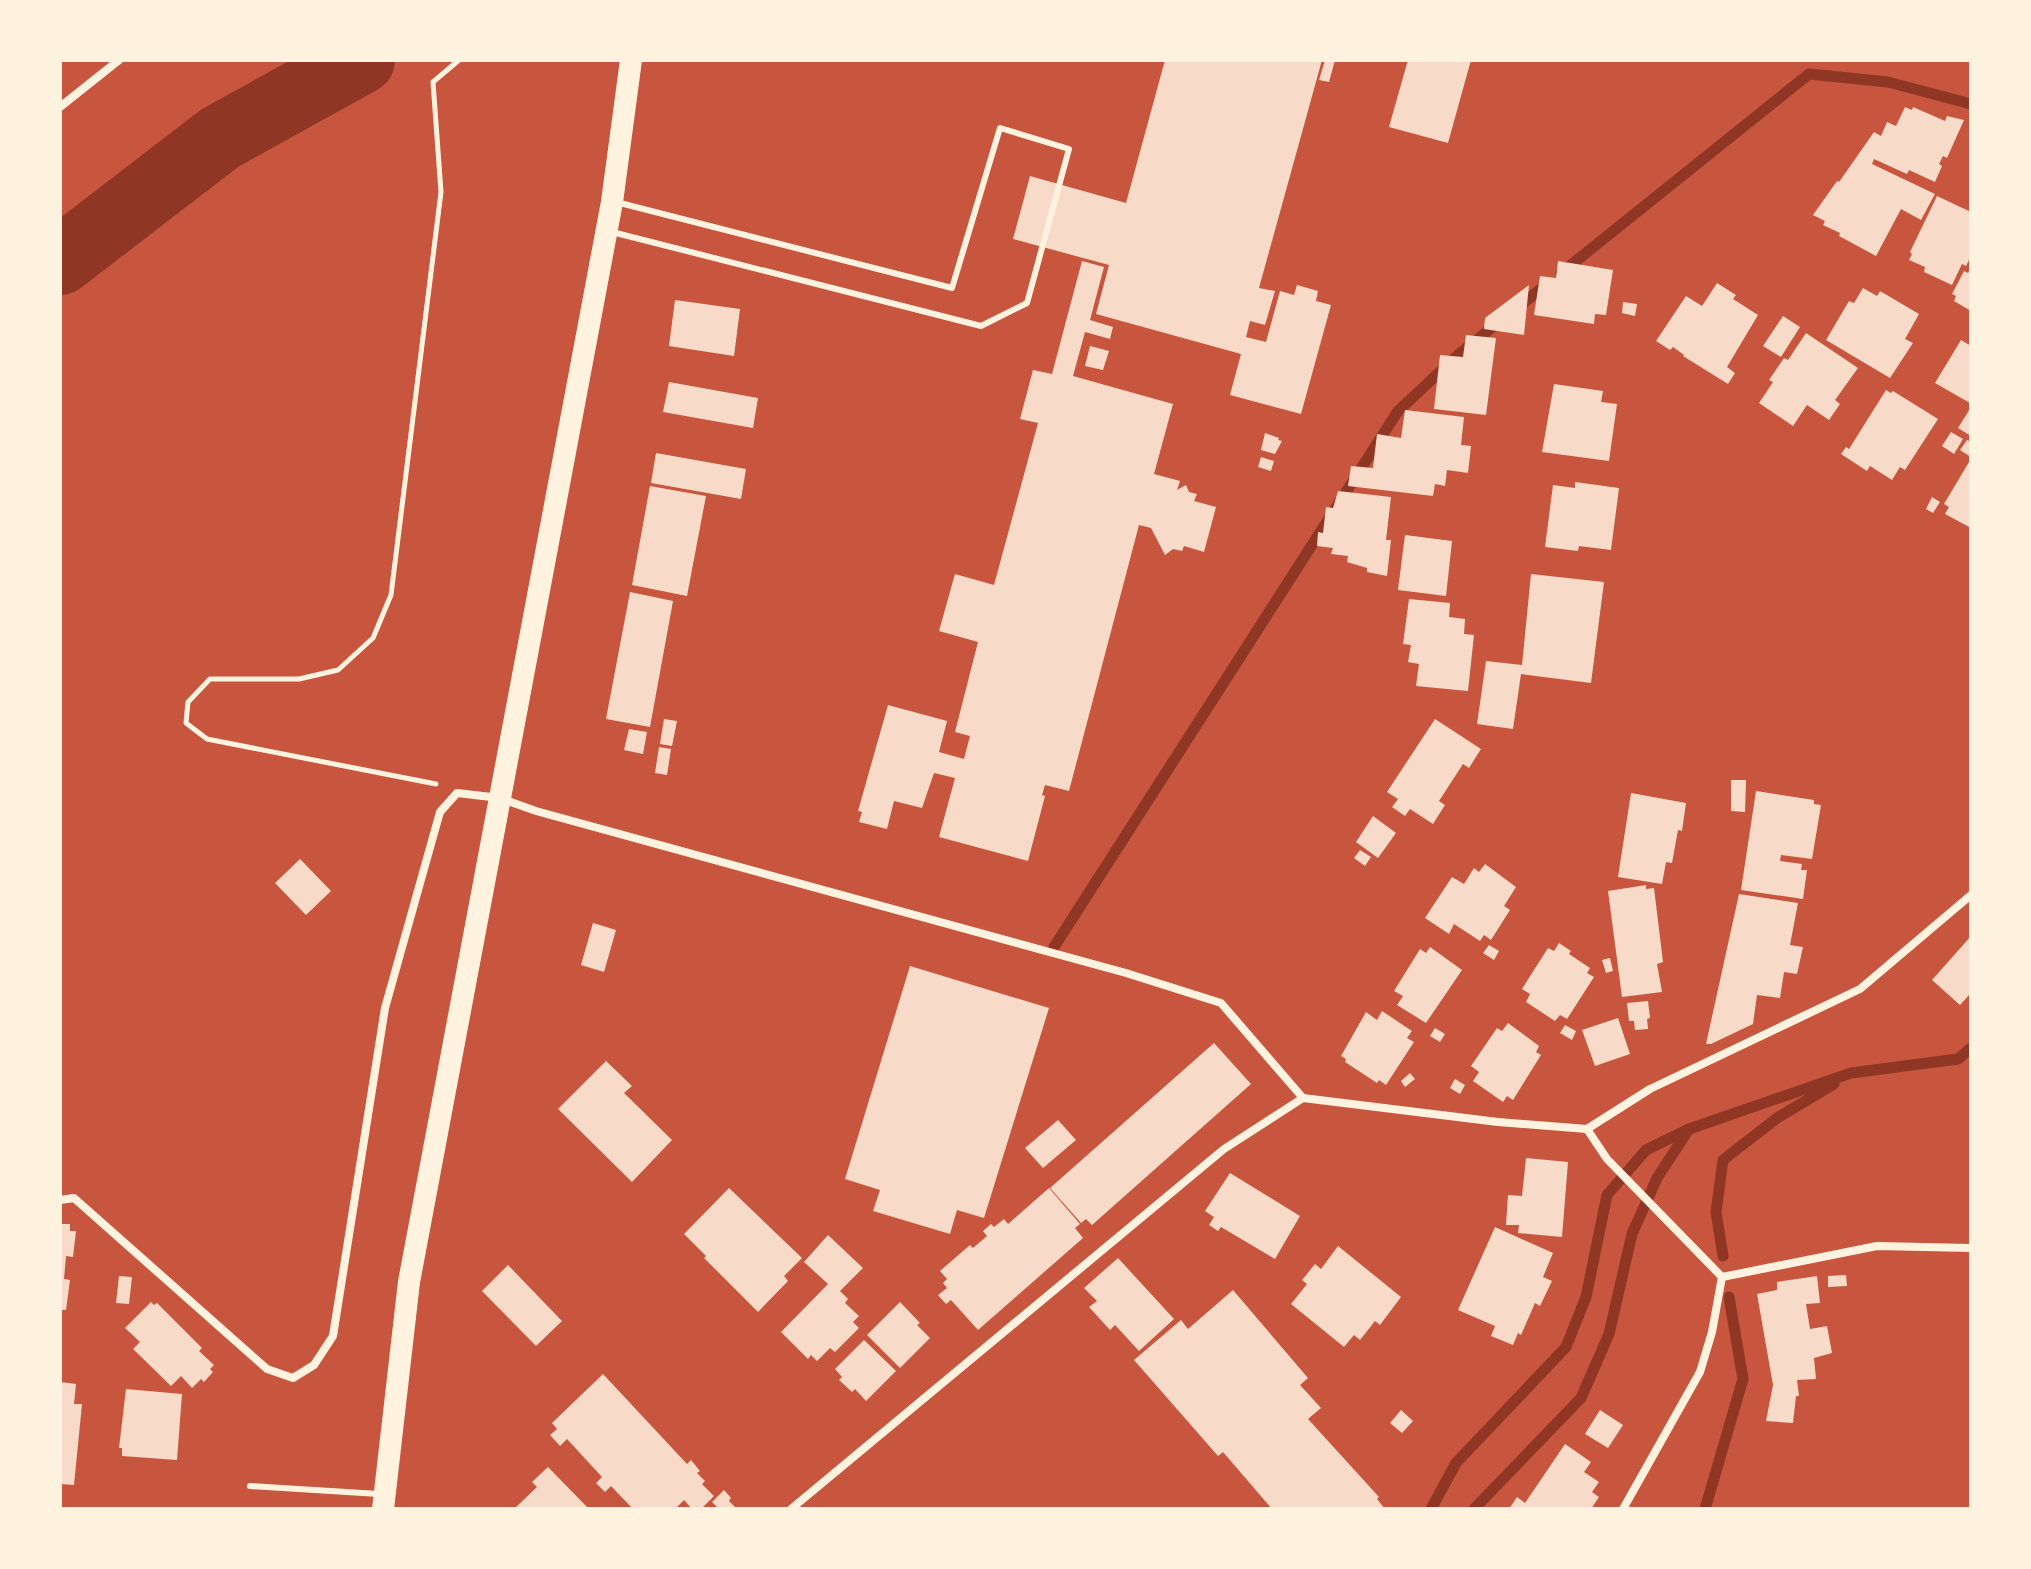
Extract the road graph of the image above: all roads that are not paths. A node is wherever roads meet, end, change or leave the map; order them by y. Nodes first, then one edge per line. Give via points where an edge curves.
1 (119, 60) edge
2 (631, 60) edge
3 (60, 107) edge
4 (612, 202) junction
5 (607, 230) junction
6 (500, 798) junction
7 (1971, 895) edge
8 (1303, 1098) junction
9 (1587, 1129) junction
10 (60, 1200) edge
11 (1971, 1248) edge
12 (1722, 1277) junction
13 (250, 1486) dead end
14 (383, 1502) edge
15 (1626, 1507) edge
16 (791, 1509) edge

1 - 3 street
2 - 4 highway
4 - 5 highway
4 - 5 lane via 952,288 1000,128 1069,149 1027,303 981,326
5 - 6 highway
6 - 8 street via 1221,1003
6 - 10 street via 457,793 440,812 385,1008 333,1336 314,1365 293,1378 267,1369 74,1198
6 - 14 highway via 409,1282
7 - 9 street via 1860,989 1650,1089
8 - 9 street
8 - 16 street via 1224,1149
9 - 12 street via 1607,1159
11 - 12 street via 1877,1246
12 - 15 street via 1700,1372
13 - 14 lane

